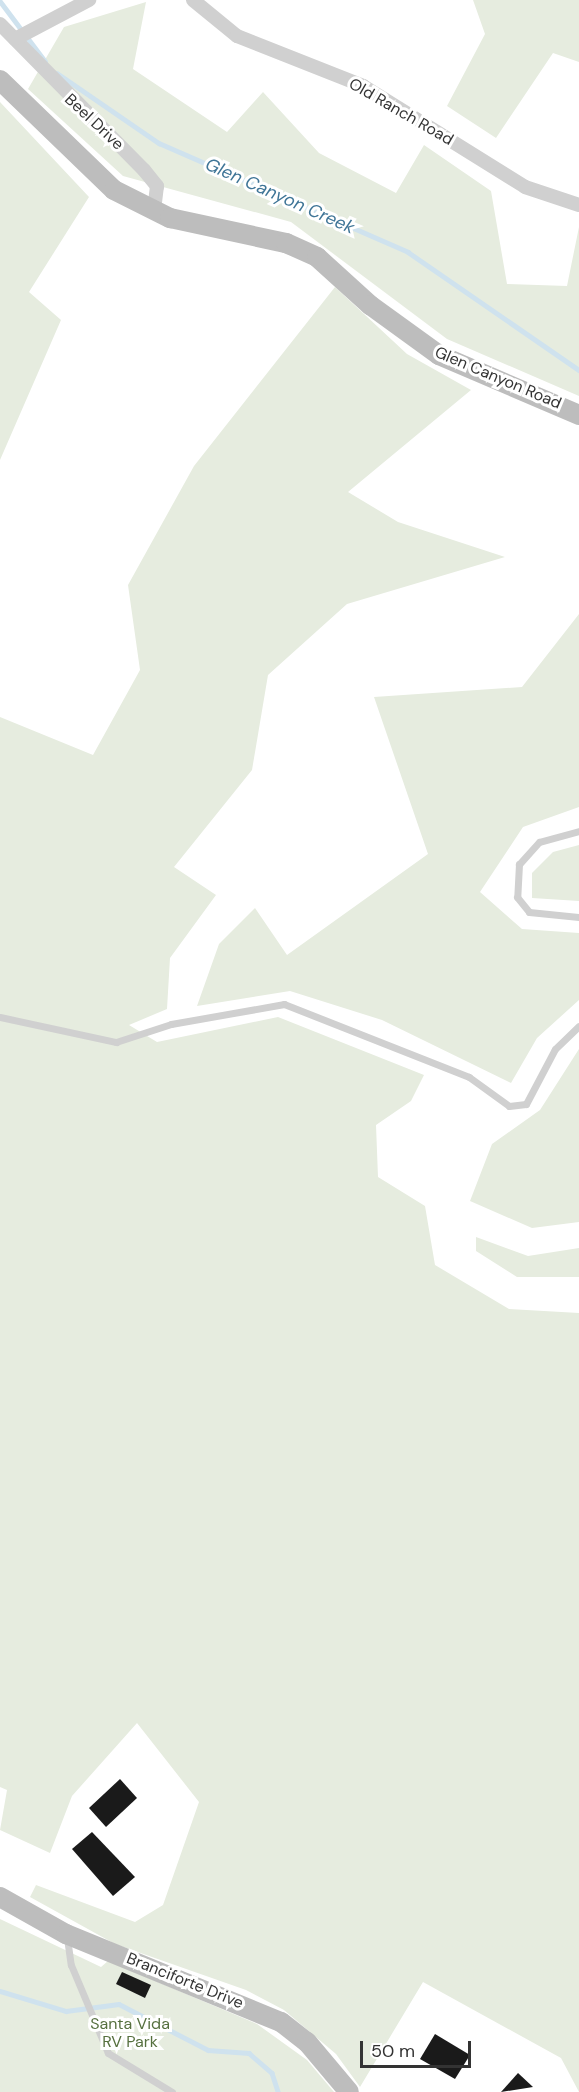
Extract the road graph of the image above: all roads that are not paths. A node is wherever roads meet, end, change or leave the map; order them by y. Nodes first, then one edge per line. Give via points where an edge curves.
1 (90, 0) edge
2 (193, 0) edge
3 (0, 24) edge
4 (15, 39) junction
5 (0, 80) edge
6 (579, 205) edge
7 (154, 211) junction
8 (579, 415) edge
9 (579, 831) edge
10 (579, 916) edge
11 (0, 1017) edge
12 (579, 1026) edge
13 (0, 1897) edge
14 (66, 1934) junction
15 (172, 2092) edge
16 (349, 2092) edge

1 - 4 street
2 - 6 street, Old Ranch Road via 237,36 363,86 525,187
3 - 4 street, Beel Drive
4 - 7 street, Beel Drive via 157,186
5 - 7 street, Glen Canyon Road via 114,190
7 - 8 street, Glen Canyon Road via 286,243 317,257 370,305 439,355
9 - 10 lane via 540,842 519,864 517,897 529,912
11 - 12 lane via 116,1042 171,1024 284,1004 469,1077 509,1106 526,1104 555,1049
13 - 14 street, Branciforte Drive
14 - 15 lane via 81,1987 108,2053
14 - 16 street, Branciforte Drive via 281,2022 307,2042

